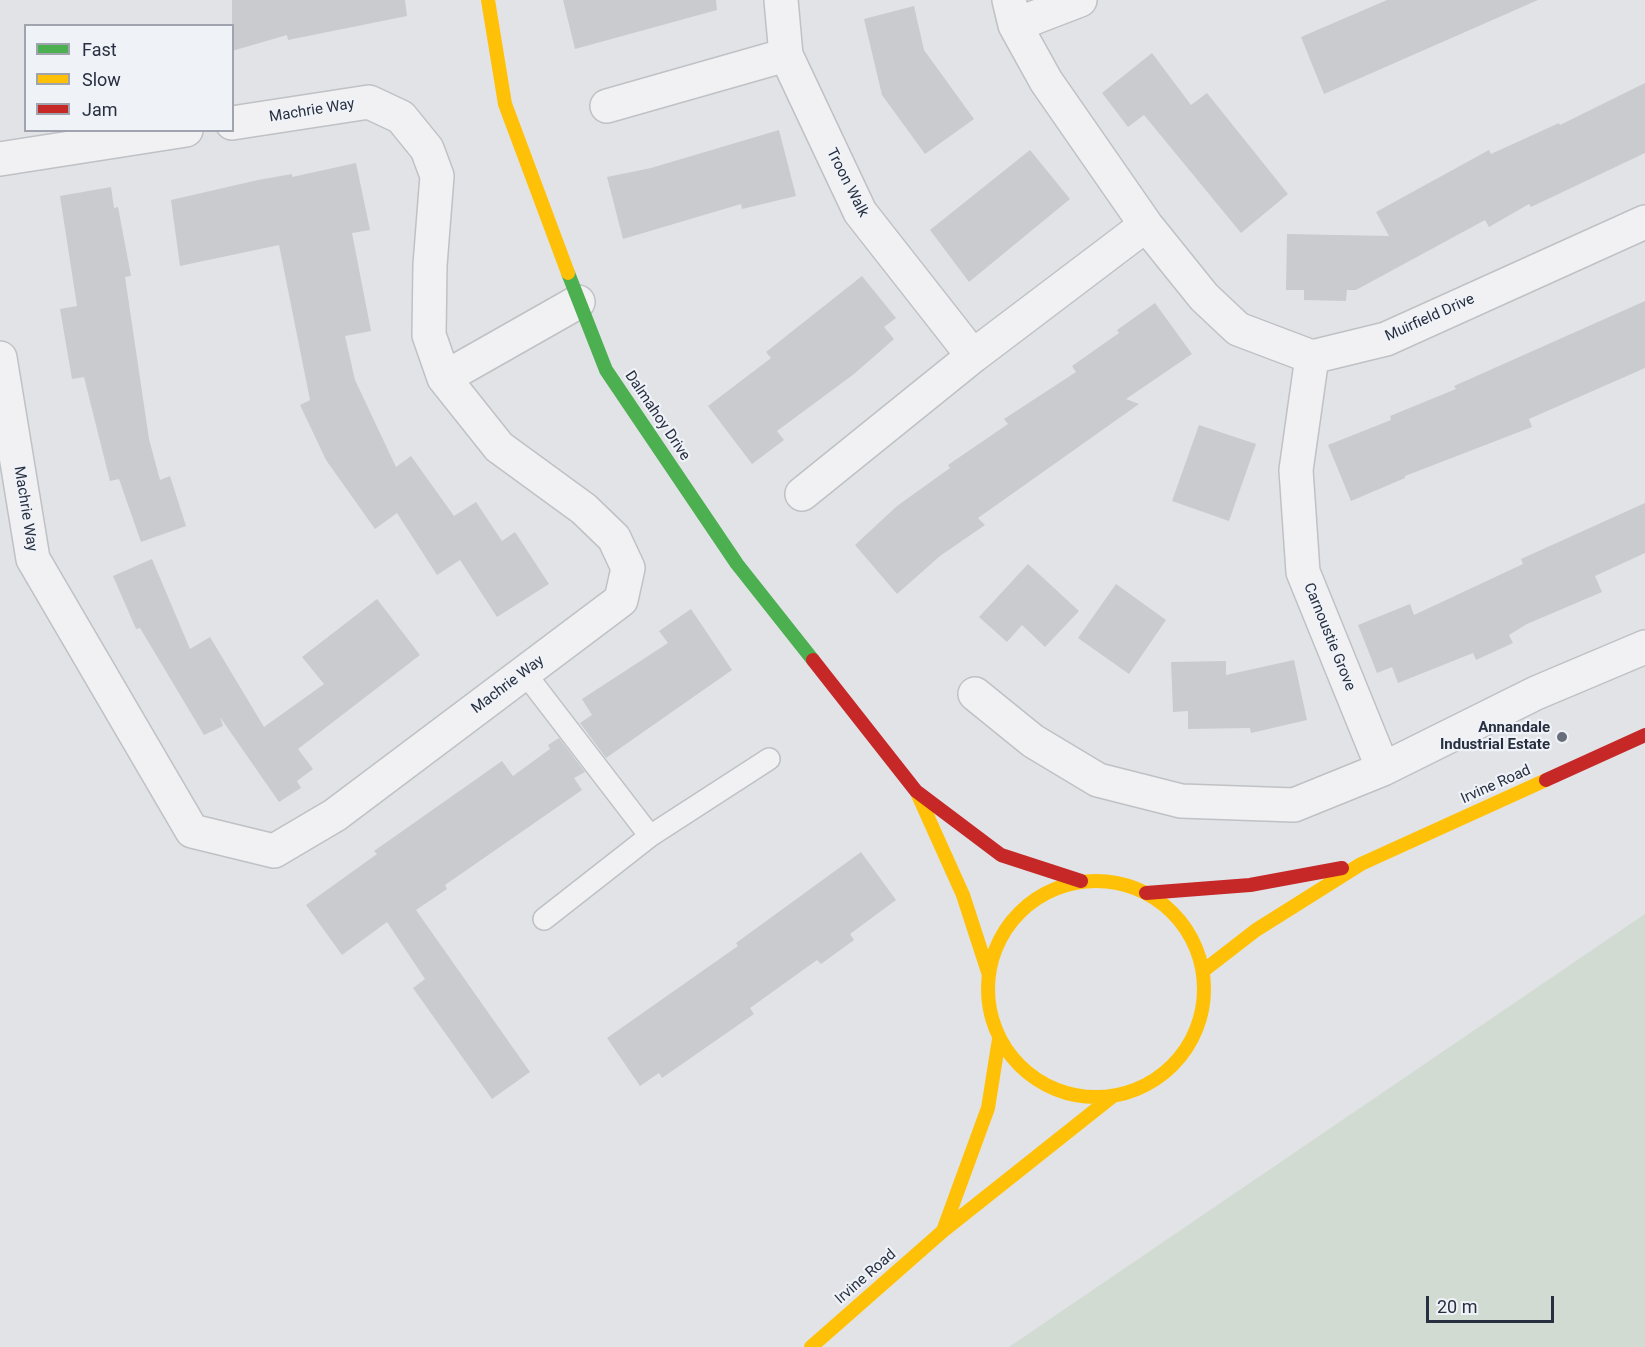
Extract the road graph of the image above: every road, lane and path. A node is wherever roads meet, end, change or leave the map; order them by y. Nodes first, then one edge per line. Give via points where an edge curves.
1 (488, 0) edge
2 (781, 0) edge
3 (1080, 0) edge
4 (1012, 12) edge
5 (786, 55) junction
6 (607, 106) dead end
7 (234, 123) edge
8 (173, 132) edge
9 (0, 159) edge
10 (1645, 222) edge
11 (1146, 225) junction
12 (578, 302) junction
13 (973, 356) junction
14 (1312, 357) junction
15 (0, 358) edge
16 (444, 378) junction
17 (802, 494) dead end
18 (1645, 647) edge
19 (524, 672) junction
20 (975, 694) dead end
21 (1645, 735) edge
22 (769, 759) dead end
23 (1383, 769) junction
24 (916, 791) junction
25 (650, 836) junction
26 (1361, 864) junction
27 (1081, 882) junction
28 (1146, 893) junction
29 (544, 919) dead end
30 (1203, 971) junction
31 (988, 972) junction
32 (999, 1039) junction
33 (1113, 1096) junction
34 (943, 1231) junction
35 (811, 1347) edge

1 - 12 main road, Dalmahoy Drive via 505,104
2 - 5 street, Troon Walk
3 - 4 street
4 - 11 street via 1046,81
5 - 6 street
5 - 13 street, Troon Walk via 860,213
7 - 16 street, Machrie Way via 369,102 401,117 427,149 437,176 429,335
8 - 9 street
10 - 14 street, Muirfield Drive via 1386,339
11 - 13 street
11 - 14 street via 1204,297 1238,329
12 - 16 street
12 - 24 main road, Dalmahoy Drive via 606,370 737,564
13 - 17 street
14 - 23 street, Carnoustie Grove via 1296,470 1303,572
15 - 19 street, Machrie Way via 33,559 192,831 274,851 335,815
16 - 19 street, Machrie Way via 499,447 584,509 614,538 628,568 621,600
18 - 23 street via 1536,693
19 - 25 lane
20 - 23 street via 1033,741 1098,780 1181,801 1294,806
21 - 26 main road, Irvine Road
22 - 25 lane
24 - 27 main road via 1001,855
24 - 31 main road via 963,895
25 - 29 lane
26 - 28 main road via 1250,885
26 - 30 main road via 1256,930
27 - 28 main road via 1125,884
27 - 31 main road via 1048,892 1020,911 999,939
28 - 30 main road via 1173,912 1193,939
30 - 33 main road via 1204,1006 1193,1038 1173,1066 1146,1086
31 - 32 main road via 988,1006
32 - 33 main road via 1019,1066 1047,1086 1079,1097
32 - 34 main road via 988,1108
33 - 34 main road, Irvine Road
34 - 35 main road, Irvine Road

